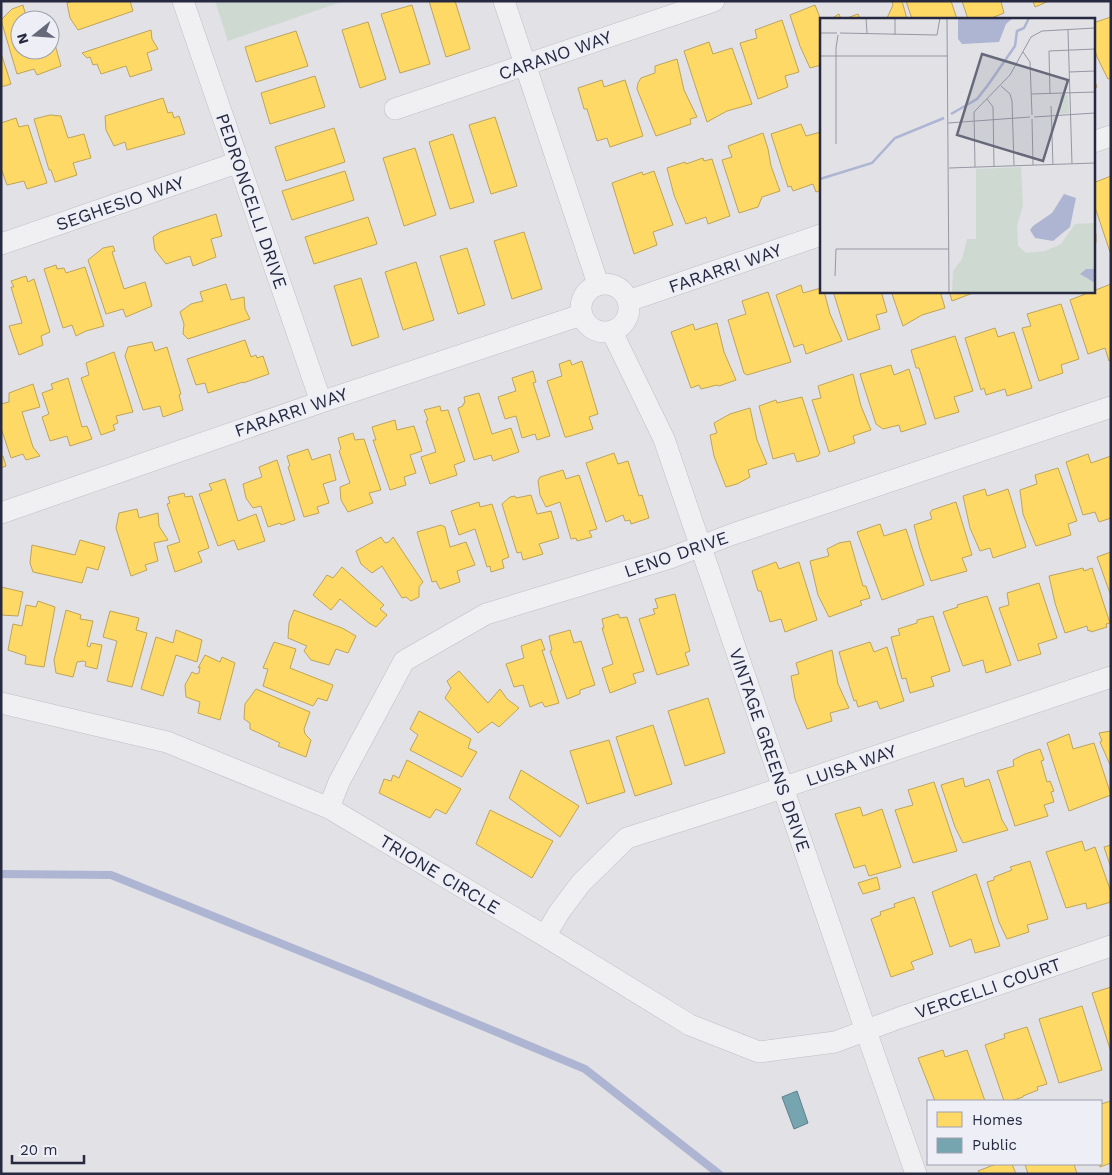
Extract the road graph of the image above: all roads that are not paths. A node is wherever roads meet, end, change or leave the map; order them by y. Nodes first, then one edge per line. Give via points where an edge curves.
1 (183, 1) edge
2 (504, 1) edge
3 (714, 1) edge
4 (525, 65) junction
5 (395, 109) dead end
6 (1111, 136) edge
7 (1094, 142) edge
8 (238, 162) junction
9 (820, 235) edge
10 (1, 244) edge
11 (598, 284) junction
12 (628, 301) junction
13 (581, 315) junction
14 (612, 332) junction
15 (320, 402) junction
16 (1111, 407) edge
17 (1, 513) edge
18 (702, 546) junction
19 (1111, 677) edge
20 (1, 704) edge
21 (783, 788) junction
22 (329, 808) junction
23 (545, 936) junction
24 (1111, 946) edge
25 (866, 1031) junction
26 (916, 1174) edge

1 - 8 street, PEDRONCELLI DRIVE
2 - 4 street
3 - 4 street, CARANO WAY
4 - 5 street, CARANO WAY
4 - 11 street
6 - 7 street
8 - 10 street, SEGHESIO WAY
8 - 15 street, PEDRONCELLI DRIVE
9 - 12 street, FARARRI WAY
11 - 12 street via 620,288
11 - 13 street via 585,293
12 - 14 street via 628,316
13 - 14 street via 590,328
13 - 15 street, FARARRI WAY
14 - 18 street, VINTAGE GREENS DRIVE via 664,438
15 - 17 street, FARARRI WAY
16 - 18 street, LENO DRIVE
18 - 21 street, VINTAGE GREENS DRIVE
18 - 22 street, LENO DRIVE via 486,614 404,661 339,782
19 - 21 street, LUISA WAY
20 - 22 street, TRIONE CIRCLE via 167,742
21 - 23 street, LUISA WAY via 627,838 581,883
21 - 25 street, VINTAGE GREENS DRIVE
22 - 23 street, TRIONE CIRCLE
23 - 25 street, TRIONE CIRCLE via 690,1025 759,1052 835,1042
24 - 25 street, VERCELLI COURT
25 - 26 street, VINTAGE GREENS DRIVE

